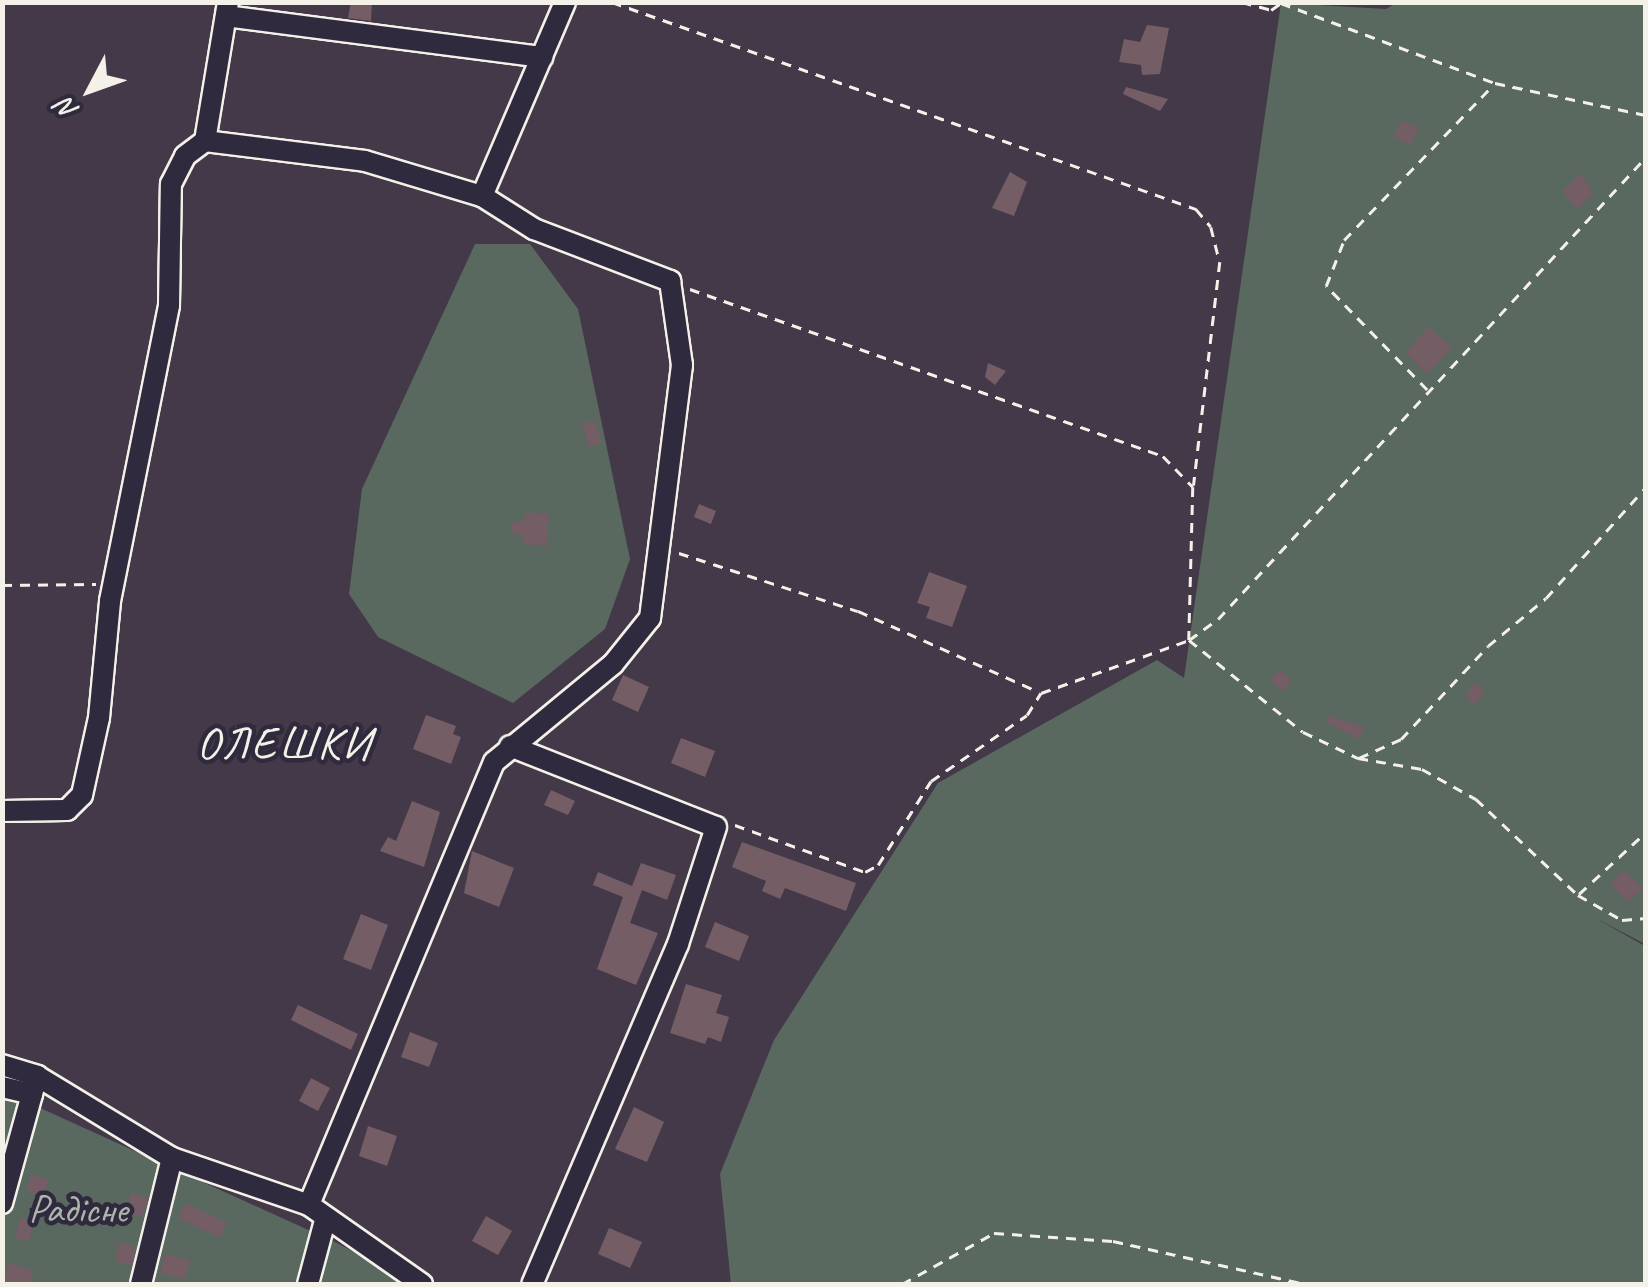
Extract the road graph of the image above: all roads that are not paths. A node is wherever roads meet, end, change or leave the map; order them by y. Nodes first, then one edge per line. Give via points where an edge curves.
1 (566, 2) edge
2 (227, 10) edge
3 (542, 58) junction
4 (204, 141) junction
5 (482, 196) junction
6 (510, 746) junction
7 (2, 811) edge
8 (2, 1065) edge
9 (34, 1085) junction
10 (2, 1087) edge
11 (172, 1158) junction
12 (2, 1203) edge
13 (317, 1211) junction
14 (141, 1284) edge
15 (308, 1284) edge
16 (422, 1284) edge
17 (532, 1284) edge

1 - 3 street
2 - 3 street
2 - 4 street
3 - 5 street
4 - 5 street via 365,161
4 - 7 street via 185,156 170,184 169,305 114,584 99,718 82,795 67,810
5 - 6 street via 534,229 670,281 682,365 650,618 614,664
6 - 13 street via 494,762
6 - 17 street via 716,827 678,944
8 - 9 street
9 - 10 street
9 - 11 street
9 - 12 street
11 - 13 street
11 - 14 street
13 - 15 street
13 - 16 street

